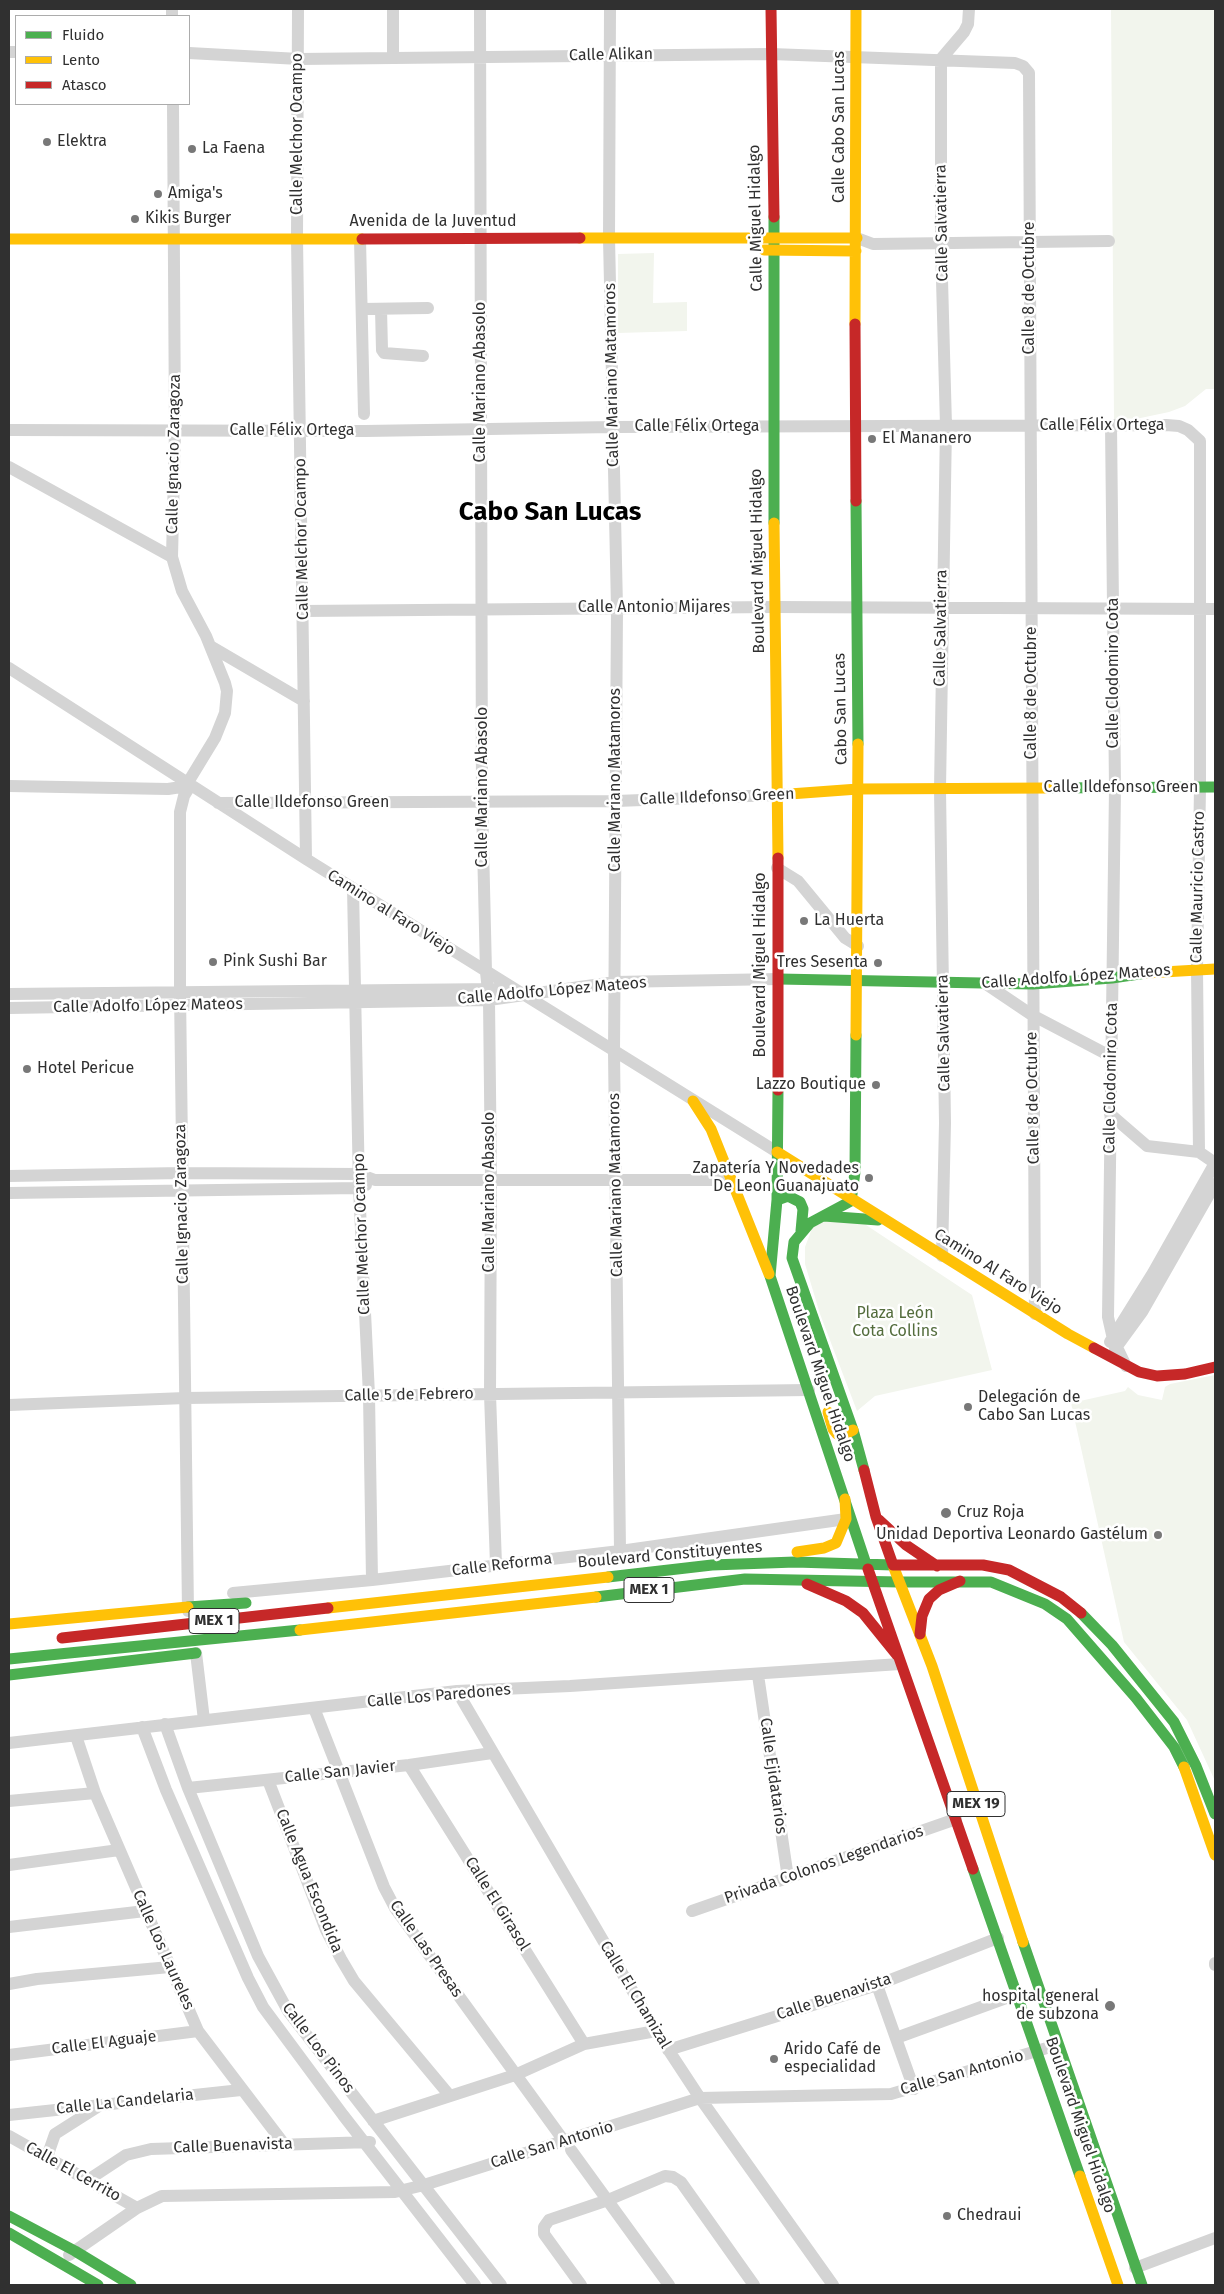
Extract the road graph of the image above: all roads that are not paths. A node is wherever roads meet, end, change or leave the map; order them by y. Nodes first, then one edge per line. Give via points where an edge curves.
1 (298, 9) edge
2 (393, 9) edge
3 (480, 9) edge
4 (610, 9) edge
5 (771, 9) edge
6 (856, 9) edge
7 (969, 9) edge
8 (190, 53) edge
9 (610, 54) junction
10 (771, 54) junction
11 (480, 57) junction
12 (394, 58) junction
13 (856, 58) junction
14 (299, 59) junction
15 (941, 59) junction
16 (1029, 73) joint
17 (173, 105) edge
18 (774, 238) junction
19 (9, 239) edge
20 (1109, 241) dead end
21 (609, 242) junction
22 (1030, 242) junction
23 (297, 243) junction
24 (361, 243) junction
25 (480, 243) junction
26 (941, 243) junction
27 (174, 244) junction
28 (856, 245) junction
29 (9, 250) edge
30 (774, 251) junction
31 (428, 308) dead end
32 (362, 309) junction
33 (381, 309) junction
34 (424, 356) dead end
35 (364, 414) dead end
36 (1111, 425) junction
37 (855, 426) junction
38 (946, 426) junction
39 (1031, 426) junction
40 (613, 427) junction
41 (772, 427) junction
42 (481, 428) junction
43 (9, 430) edge
44 (175, 431) junction
45 (300, 431) junction
46 (1200, 442) joint
47 (9, 467) edge
48 (172, 557) junction
49 (774, 607) junction
50 (856, 607) junction
51 (617, 608) junction
52 (941, 608) junction
53 (1032, 608) junction
54 (483, 609) junction
55 (1114, 609) junction
56 (1200, 609) junction
57 (1215, 609) edge
58 (302, 611) junction
59 (210, 646) junction
60 (9, 668) edge
61 (304, 701) junction
62 (189, 785) junction
63 (9, 786) edge
64 (1215, 787) edge
65 (1032, 788) junction
66 (1115, 788) junction
67 (1200, 788) junction
68 (858, 789) junction
69 (940, 789) junction
70 (776, 795) junction
71 (616, 801) junction
72 (482, 802) junction
73 (218, 803) junction
74 (303, 803) junction
75 (306, 859) junction
76 (777, 868) junction
77 (353, 888) junction
78 (858, 946) junction
79 (1215, 969) edge
80 (1197, 970) junction
81 (486, 972) junction
82 (1112, 978) junction
83 (779, 979) junction
84 (858, 981) junction
85 (615, 982) junction
86 (944, 983) junction
87 (986, 984) junction
88 (1033, 984) junction
89 (516, 991) junction
90 (9, 994) edge
91 (488, 994) junction
92 (355, 996) junction
93 (180, 999) junction
94 (9, 1008) edge
95 (1032, 1015) junction
96 (614, 1052) junction
97 (1112, 1057) junction
98 (693, 1101) junction
99 (1110, 1114) junction
100 (777, 1152) junction
101 (1199, 1152) junction
102 (1215, 1163) edge
103 (182, 1173) junction
104 (359, 1174) junction
105 (9, 1176) edge
106 (375, 1180) junction
107 (491, 1180) junction
108 (616, 1180) junction
109 (730, 1180) junction
110 (1215, 1184) edge
111 (359, 1188) junction
112 (182, 1191) junction
113 (9, 1193) edge
114 (777, 1200) junction
115 (851, 1200) junction
116 (821, 1216) junction
117 (885, 1221) junction
118 (801, 1231) junction
119 (942, 1256) junction
120 (770, 1276) junction
121 (1035, 1314) junction
122 (1115, 1343) junction
123 (1103, 1354) junction
124 (1126, 1366) junction
125 (1215, 1367) edge
126 (809, 1390) junction
127 (620, 1392) junction
128 (490, 1394) junction
129 (369, 1396) junction
130 (185, 1398) junction
131 (9, 1405) edge
132 (853, 1430) junction
133 (845, 1499) junction
134 (876, 1517) junction
135 (846, 1519) junction
136 (620, 1551) junction
137 (866, 1564) junction
138 (496, 1565) junction
139 (712, 1565) junction
140 (893, 1565) junction
141 (937, 1566) junction
142 (782, 1578) junction
143 (372, 1580) junction
144 (871, 1580) junction
145 (960, 1581) junction
146 (899, 1582) junction
147 (283, 1601) dead end
148 (397, 1601) junction
149 (188, 1602) junction
150 (264, 1602) dead end
151 (399, 1620) junction
152 (9, 1624) edge
153 (189, 1624) junction
154 (50, 1639) dead end
155 (921, 1640) junction
156 (196, 1653) junction
157 (9, 1659) edge
158 (899, 1660) junction
159 (9, 1675) edge
160 (758, 1675) junction
161 (457, 1691) junction
162 (314, 1708) junction
163 (204, 1720) junction
164 (165, 1724) junction
165 (142, 1727) junction
166 (76, 1736) junction
167 (9, 1743) edge
168 (492, 1753) junction
169 (409, 1764) junction
170 (340, 1772) junction
171 (268, 1780) junction
172 (188, 1788) junction
173 (95, 1793) junction
174 (9, 1801) edge
175 (1215, 1814) edge
176 (956, 1819) junction
177 (119, 1850) junction
178 (1215, 1855) edge
179 (9, 1865) edge
180 (788, 1878) junction
181 (145, 1911) junction
182 (692, 1911) dead end
183 (9, 1927) edge
184 (998, 1938) junction
185 (170, 1967) junction
186 (9, 1984) edge
187 (877, 1985) junction
188 (1017, 1994) junction
189 (656, 2030) junction
190 (198, 2031) junction
191 (896, 2038) junction
192 (584, 2044) junction
193 (1057, 2045) junction
194 (668, 2050) junction
195 (1038, 2051) junction
196 (9, 2054) edge
197 (515, 2075) junction
198 (914, 2088) junction
199 (242, 2090) junction
200 (450, 2096) junction
201 (700, 2098) junction
202 (104, 2103) junction
203 (9, 2115) edge
204 (373, 2121) junction
205 (9, 2136) edge
206 (388, 2140) junction
207 (365, 2142) junction
208 (284, 2144) junction
209 (568, 2146) junction
210 (47, 2158) junction
211 (1100, 2169) junction
212 (1080, 2176) junction
213 (88, 2180) junction
214 (424, 2185) junction
215 (402, 2191) junction
216 (608, 2200) junction
217 (137, 2208) junction
218 (9, 2216) edge
219 (9, 2233) edge
220 (1215, 2238) edge
221 (75, 2251) junction
222 (60, 2262) junction
223 (1135, 2268) junction
224 (98, 2285) edge
225 (131, 2285) edge
226 (475, 2285) edge
227 (501, 2285) edge
228 (581, 2285) edge
229 (669, 2285) edge
230 (754, 2285) edge
231 (834, 2285) edge
232 (1118, 2285) edge
233 (1142, 2285) edge

1 - 14 street, Calle Melchor Ocampo
2 - 12 street
3 - 11 street, Calle Mariano Abasolo
4 - 9 street, Calle Mariano Matamoros
5 - 10 main road, Calle Miguel Hidalgo
6 - 13 main road, Calle Cabo San Lucas
7 - 15 street via 964,32
8 - 14 street, Calle Alikan
9 - 10 street, Calle Alikan
9 - 11 street, Calle Alikan
9 - 21 street, Calle Mariano Matamoros
10 - 13 street, Calle Alikan
10 - 18 main road, Calle Miguel Hidalgo
11 - 12 street, Calle Alikan
11 - 25 street, Calle Mariano Abasolo
12 - 14 street, Calle Alikan
13 - 15 street, Calle Alikan
13 - 28 main road, Calle Cabo San Lucas
14 - 23 street, Calle Melchor Ocampo
15 - 16 street, Calle Alikan via 1015,63
15 - 26 street, Calle Salvatierra
16 - 22 street, Calle 8 de Octubre
17 - 27 street, Calle Ignacio Zaragoza
18 - 21 main road, Avenida de la Juventud
18 - 28 main road, Avenida de la Juventud
18 - 30 main road, Calle Miguel Hidalgo
19 - 27 main road, Avenida de la Juventud
20 - 22 street
21 - 25 main road, Avenida de la Juventud
21 - 30 main road, Avenida de la Juventud
21 - 40 street, Calle Mariano Matamoros
22 - 26 street
22 - 39 street, Calle 8 de Octubre
23 - 24 main road, Avenida de la Juventud
23 - 27 main road, Avenida de la Juventud
23 - 45 street, Calle Melchor Ocampo
24 - 25 main road, Avenida de la Juventud
24 - 32 street
25 - 42 street, Calle Mariano Abasolo
26 - 28 street
26 - 38 street, Calle Salvatierra
27 - 29 main road, Avenida de la Juventud
27 - 44 street, Calle Ignacio Zaragoza
28 - 30 main road, Avenida de la Juventud
28 - 37 main road, Cabo San Lucas
30 - 41 main road, Calle Miguel Hidalgo
31 - 33 street
32 - 33 street
32 - 35 street
33 - 34 street via 384,353
36 - 39 street, Calle Félix Ortega
36 - 46 street, Calle Félix Ortega via 1179,426
36 - 55 street, Calle Clodomiro Cota
37 - 38 street, Calle Félix Ortega
37 - 41 street, Calle Félix Ortega
37 - 50 main road, Cabo San Lucas
38 - 39 street, Calle Félix Ortega
38 - 52 street, Calle Salvatierra
39 - 53 street, Calle 8 de Octubre
40 - 41 street, Calle Félix Ortega
40 - 42 street, Calle Félix Ortega
40 - 51 street, Calle Mariano Matamoros
41 - 49 main road, Boulevard Miguel Hidalgo
42 - 45 street, Calle Félix Ortega
42 - 54 street, Calle Mariano Abasolo
43 - 44 street, Calle Félix Ortega
44 - 45 street, Calle Félix Ortega
44 - 48 street, Calle Ignacio Zaragoza
45 - 58 street, Calle Melchor Ocampo
46 - 56 street, Calle Mauricio Castro
47 - 48 street
48 - 59 street, Calle Ignacio Zaragoza via 182,591
49 - 50 street, Calle Antonio Mijares
49 - 51 street, Calle Antonio Mijares
49 - 70 main road, Boulevard Miguel Hidalgo
50 - 52 street, Calle Antonio Mijares
50 - 68 main road, Cabo San Lucas
51 - 54 street, Calle Antonio Mijares
51 - 71 street, Calle Mariano Matamoros
52 - 53 street, Calle Antonio Mijares
52 - 69 street, Calle Salvatierra
53 - 55 street, Calle Antonio Mijares
53 - 65 street, Calle 8 de Octubre
54 - 58 street, Calle Antonio Mijares
54 - 72 street, Calle Mariano Abasolo
55 - 56 street, Calle Antonio Mijares
55 - 66 street, Calle Clodomiro Cota
56 - 57 street, Calle Antonio Mijares
56 - 67 street, Calle Mauricio Castro
58 - 61 street, Calle Melchor Ocampo
59 - 61 street
59 - 62 street, Calle Ignacio Zaragoza via 225,683 227,702 214,738
60 - 62 street, Camino al Faro Viejo
61 - 74 street, Calle Melchor Ocampo
62 - 63 street via 168,789
62 - 73 street, Camino al Faro Viejo
62 - 93 street, Calle Ignacio Zaragoza via 180,812
64 - 67 main road, Calle Ildefonso Green
65 - 66 main road, Calle Ildefonso Green
65 - 69 main road, Calle Ildefonso Green
65 - 88 street, Calle 8 de Octubre
66 - 67 main road, Calle Ildefonso Green
66 - 82 street, Calle Clodomiro Cota
67 - 80 street, Calle Mauricio Castro
68 - 69 main road, Calle Ildefonso Green
68 - 70 main road, Calle Ildefonso Green
68 - 78 main road, Cabo San Lucas
69 - 86 street, Calle Salvatierra
70 - 71 street, Calle Ildefonso Green
70 - 76 main road, Boulevard Miguel Hidalgo
71 - 72 street, Calle Ildefonso Green
71 - 85 street, Calle Mariano Matamoros
72 - 74 street, Calle Ildefonso Green
72 - 81 street, Calle Mariano Abasolo
73 - 74 street, Calle Ildefonso Green
73 - 75 street, Camino al Faro Viejo
74 - 75 street, Calle Melchor Ocampo
75 - 77 street, Camino al Faro Viejo
76 - 78 street via 798,881 845,938
76 - 83 main road, Boulevard Miguel Hidalgo
77 - 81 street, Camino al Faro Viejo
77 - 92 street, Calle Melchor Ocampo
78 - 84 main road, Cabo San Lucas
79 - 80 main road, Calle Adolfo López Mateos
80 - 82 main road, Calle Adolfo López Mateos via 1149,972
80 - 101 street, Calle Mauricio Castro
81 - 89 street, Camino al Faro Viejo
81 - 91 street, Calle Mariano Abasolo
82 - 88 main road, Calle Adolfo López Mateos
82 - 97 street, Calle Clodomiro Cota
83 - 84 main road, Calle Adolfo López Mateos
83 - 85 street, Calle Adolfo López Mateos
83 - 100 main road, Boulevard Miguel Hidalgo
84 - 86 main road, Calle Adolfo López Mateos
84 - 115 main road, Cabo San Lucas via 855,1172
85 - 89 street, Calle Adolfo López Mateos
85 - 96 street, Calle Mariano Matamoros
86 - 87 main road, Calle Adolfo López Mateos
86 - 119 street, Calle Salvatierra
87 - 88 main road, Calle Adolfo López Mateos
87 - 95 street
88 - 95 street, Calle 8 de Octubre
89 - 91 street, Calle Adolfo López Mateos
89 - 96 street, Camino al Faro Viejo
90 - 93 street, Calle Adolfo López Mateos
91 - 92 street, Calle Adolfo López Mateos
91 - 107 street, Calle Mariano Abasolo
92 - 93 street, Calle Adolfo López Mateos
92 - 104 street, Calle Melchor Ocampo
93 - 94 street, Calle Adolfo López Mateos
93 - 103 street, Calle Ignacio Zaragoza
95 - 97 street
95 - 121 street, Calle 8 de Octubre
96 - 98 street, Camino al Faro Viejo
96 - 108 street, Calle Mariano Matamoros
97 - 99 street, Calle Clodomiro Cota
98 - 100 street, Camino al Faro Viejo
98 - 109 main road via 711,1129
99 - 101 street via 1147,1146
99 - 122 street, Calle Clodomiro Cota via 1108,1317
100 - 114 main road, Boulevard Miguel Hidalgo
100 - 115 main road, Camino Al Faro Viejo
101 - 102 street
102 - 122 street
103 - 104 street
103 - 105 street
103 - 112 street, Calle Ignacio Zaragoza
104 - 106 street
104 - 111 street, Calle Melchor Ocampo
106 - 107 street
106 - 111 street
107 - 108 street
107 - 128 street, Calle Mariano Abasolo
108 - 109 street
108 - 127 street, Calle Mariano Matamoros
109 - 120 main road
110 - 122 street via 1142,1312
111 - 112 street
111 - 129 street, Calle Melchor Ocampo
112 - 113 street
112 - 130 street, Calle Ignacio Zaragoza
114 - 118 main road via 788,1196 800,1202 803,1209
114 - 120 main road, Boulevard Miguel Hidalgo
115 - 116 main road
115 - 117 main road, Camino Al Faro Viejo
116 - 117 main road
116 - 118 main road
117 - 119 main road, Camino Al Faro Viejo
118 - 132 main road, Boulevard Miguel Hidalgo via 794,1242 792,1258
119 - 121 main road, Camino Al Faro Viejo
120 - 126 main road, Boulevard Miguel Hidalgo
121 - 123 main road, Camino Al Faro Viejo
122 - 123 street
122 - 124 street, Calle Clodomiro Cota
123 - 124 main road, Camino Al Faro Viejo
124 - 125 main road, Camino Al Faro Viejo via 1157,1376
126 - 127 street, Calle 5 de Febrero
126 - 132 main road via 817,1390 824,1397 837,1434
126 - 133 main road, Boulevard Miguel Hidalgo
127 - 128 street, Calle 5 de Febrero
127 - 136 street, Calle Mariano Matamoros
128 - 129 street, Calle 5 de Febrero
128 - 138 street, Calle Mariano Abasolo
129 - 130 street, Calle 5 de Febrero
129 - 143 street, Calle Melchor Ocampo
130 - 131 street, Calle 5 de Febrero
130 - 149 street, Calle Ignacio Zaragoza
132 - 134 main road, Boulevard Miguel Hidalgo
133 - 135 main road
133 - 137 main road, Boulevard Miguel Hidalgo
134 - 140 main road, Boulevard Miguel Hidalgo
134 - 141 main road via 906,1545
135 - 136 street, Calle Reforma
135 - 139 main road via 838,1539 829,1547
136 - 138 street, Calle Reforma
137 - 139 main road, Boulevard Constituyentes / MEX 1
137 - 140 main road, Boulevard Constituyentes / MEX 1
137 - 144 main road, Boulevard Miguel Hidalgo / MEX 19
138 - 143 street, Calle Reforma
139 - 148 main road, Boulevard Constituyentes / MEX 1
140 - 141 main road, Boulevard Constituyentes
140 - 146 main road, Boulevard Miguel Hidalgo / MEX 19
141 - 175 main road, Boulevard Constituyentes via 983,1565 1009,1570 1061,1597 1079,1611 1112,1645 1174,1722
142 - 144 main road, Boulevard Constituyentes / MEX 1
142 - 151 main road, Boulevard Constituyentes / MEX 1 via 745,1579
142 - 158 main road via 812,1585 846,1601 871,1621
143 - 149 street, Calle Reforma
144 - 146 main road, Boulevard Constituyentes / MEX 1
144 - 158 main road, Boulevard Miguel Hidalgo / MEX 19
145 - 146 main road, Boulevard Constituyentes
145 - 155 main road via 939,1590 929,1599 920,1622
145 - 178 main road, Boulevard Constituyentes via 991,1582 1037,1601 1067,1619 1174,1747 1185,1768
146 - 155 main road, Boulevard Miguel Hidalgo / MEX 19
147 - 148 main road
148 - 153 main road, Boulevard Constituyentes / MEX 1
149 - 150 main road
149 - 152 main road
149 - 153 street, Calle Ignacio Zaragoza
151 - 156 main road
151 - 157 main road, MEX 1
153 - 154 main road, Boulevard Constituyentes / MEX 1
155 - 193 main road, Boulevard Miguel Hidalgo / MEX 19
156 - 159 main road
156 - 163 street
158 - 160 street, Calle Los Paredones
158 - 176 main road, Boulevard Miguel Hidalgo / MEX 19
160 - 161 street, Calle Los Paredones
160 - 180 street, Calle Ejidatarios
161 - 162 street, Calle Los Paredones
161 - 168 street, Calle El Chamizal
162 - 163 street, Calle Los Paredones
162 - 170 street, Calle Las Presas
163 - 164 street, Calle Los Paredones
164 - 165 street, Calle Los Paredones
164 - 172 street, Calle Los Pinos
165 - 166 street, Calle Los Paredones
165 - 207 street, Calle Los Pinos via 166,1790 263,2007
166 - 167 street, Calle Los Paredones
166 - 173 street, Calle Los Laureles
168 - 169 street, Calle San Javier
168 - 189 street, Calle El Chamizal
169 - 170 street, Calle San Javier
169 - 192 street, Calle El Girasol
170 - 171 street, Calle San Javier
170 - 197 street, Calle Las Presas via 395,1908
171 - 172 street, Calle San Javier
171 - 200 street, Calle Agua Escondida via 326,1930 341,1959 354,1981
172 - 204 street, Calle Los Pinos via 258,1956 288,2012
173 - 174 street
173 - 177 street, Calle Los Laureles
176 - 180 street, Privada Colonos Legendarios
176 - 184 main road, Boulevard Miguel Hidalgo / MEX 19
177 - 179 street
177 - 181 street, Calle Los Laureles
180 - 182 street, Privada Colonos Legendarios
181 - 183 street
181 - 185 street, Calle Los Laureles
184 - 187 street, Calle Buenavista
184 - 188 main road, Boulevard Miguel Hidalgo / MEX 19
185 - 186 street
185 - 190 street, Calle Los Laureles
187 - 191 street
187 - 194 street, Calle Buenavista
188 - 191 street
188 - 195 main road, Boulevard Miguel Hidalgo / MEX 19
189 - 192 street
189 - 194 street, Calle El Chamizal
190 - 196 street, Calle El Aguaje
190 - 199 street, Calle Los Laureles
191 - 198 street
192 - 197 street
193 - 195 street, Calle San Antonio
193 - 211 main road, Boulevard Miguel Hidalgo / MEX 19
194 - 201 street, Calle El Chamizal
195 - 198 street, Calle San Antonio
195 - 212 main road, Boulevard Miguel Hidalgo / MEX 19
197 - 200 street
197 - 209 street, Calle Las Presas
198 - 201 street, Calle San Antonio via 891,2094
199 - 202 street, Calle La Candelaria
199 - 208 street, Calle Los Laureles
200 - 204 street
201 - 209 street, Calle San Antonio
201 - 231 street, Calle El Chamizal
202 - 203 street, Calle La Candelaria
202 - 210 street via 55,2134
204 - 206 street, Calle Los Pinos
205 - 210 street, Calle El Cerrito
206 - 207 street, Calle Buenavista
206 - 214 street, Calle Los Pinos
207 - 208 street, Calle Buenavista
207 - 215 street, Calle Los Pinos
208 - 213 street, Calle Buenavista via 151,2148 126,2155
209 - 214 street, Calle San Antonio
209 - 216 street, Calle Las Presas
210 - 213 street, Calle El Cerrito
211 - 212 main road
211 - 223 main road, Boulevard Miguel Hidalgo / MEX 19
212 - 232 main road, Boulevard Miguel Hidalgo / MEX 19
213 - 217 street, Calle El Cerrito
214 - 215 street, Calle San Antonio
214 - 227 street, Calle Los Pinos
215 - 217 street, Calle San Antonio via 377,2194 183,2194 162,2196
215 - 226 street, Calle Los Pinos
216 - 228 street via 549,2220 544,2227 544,2234
216 - 229 street, Calle Las Presas
216 - 230 street via 665,2176 673,2177 681,2182
217 - 221 street, Calle San Antonio
218 - 221 main road
219 - 222 main road
220 - 223 street
221 - 222 street, Calle San Antonio
221 - 225 main road
222 - 224 main road
223 - 233 main road, Boulevard Miguel Hidalgo / MEX 19

